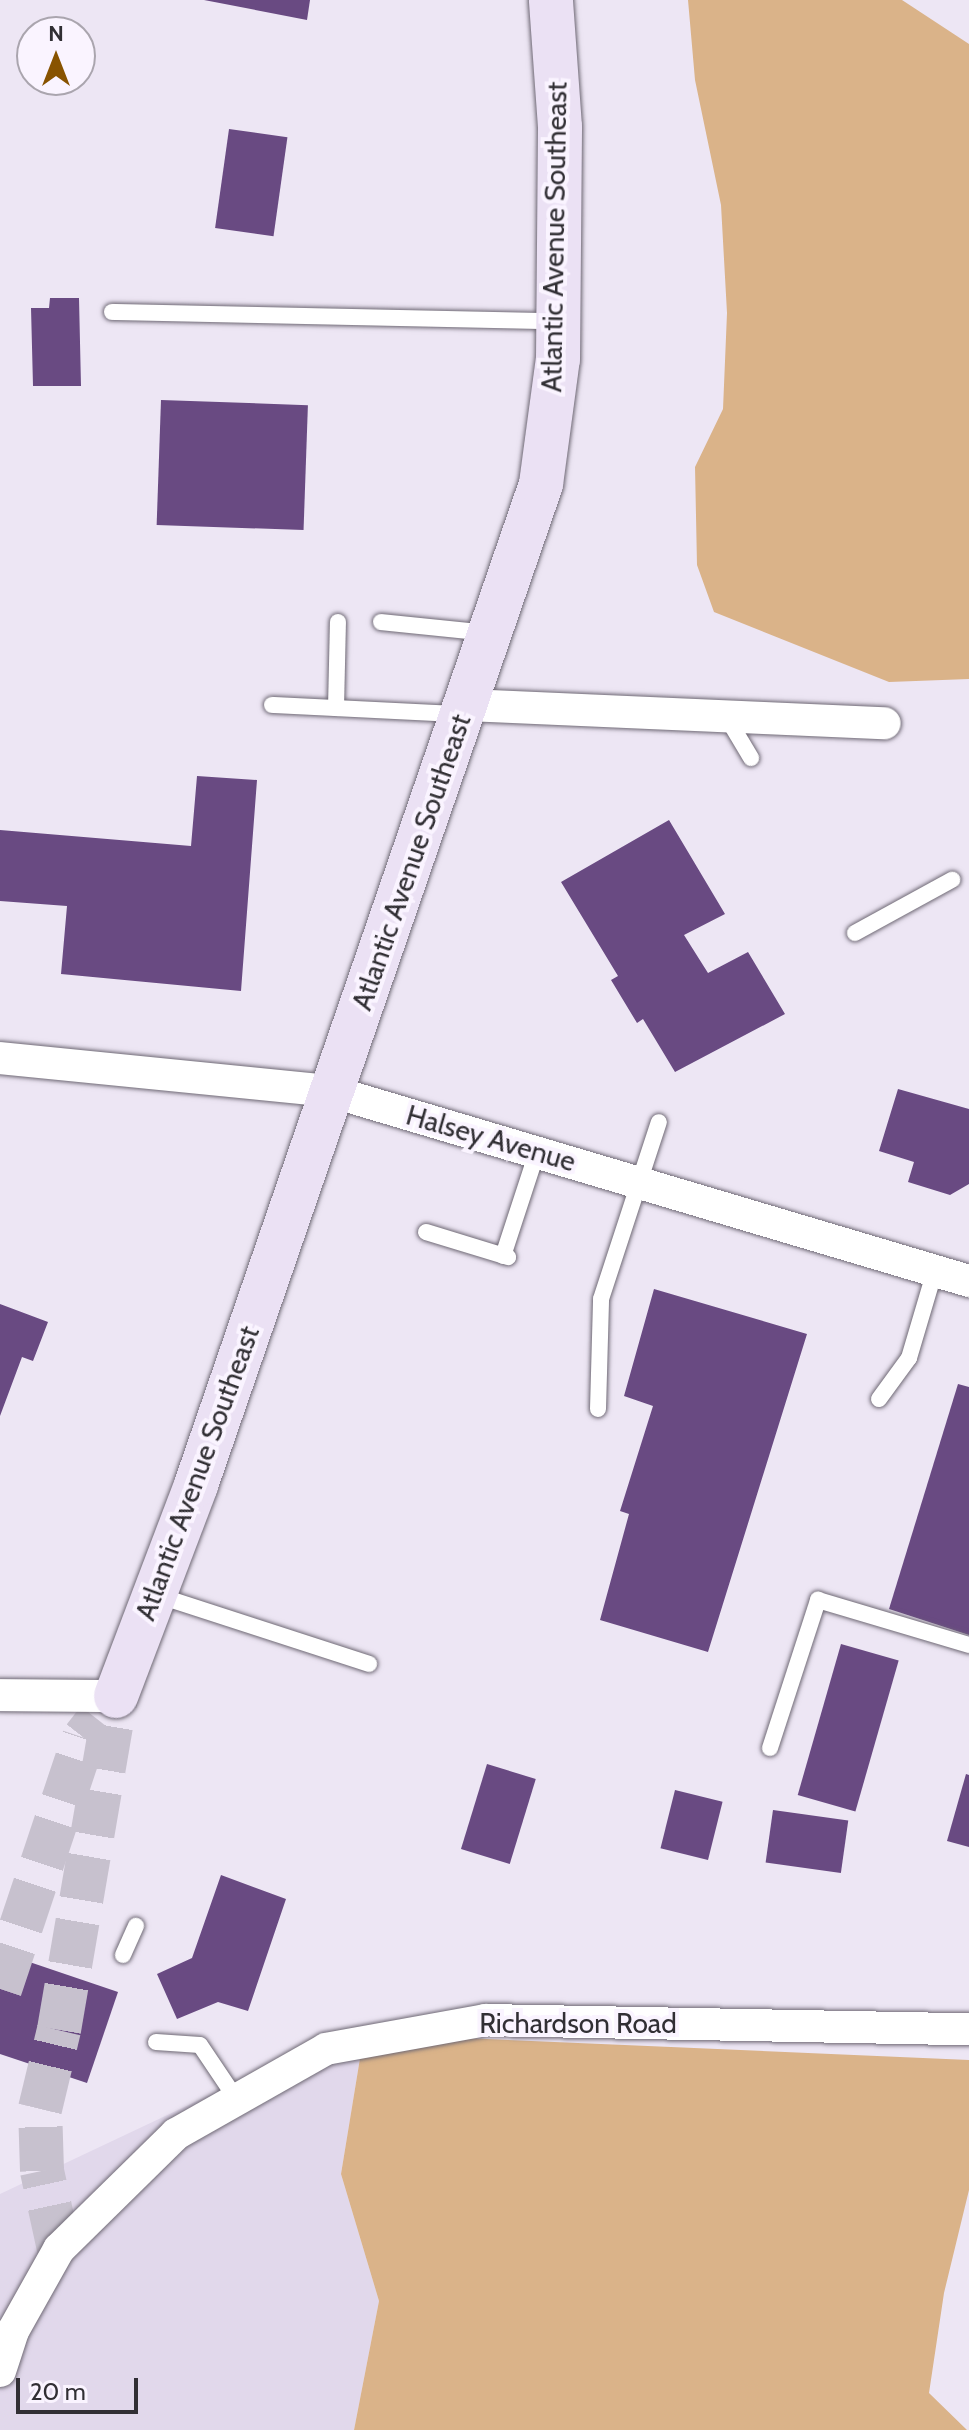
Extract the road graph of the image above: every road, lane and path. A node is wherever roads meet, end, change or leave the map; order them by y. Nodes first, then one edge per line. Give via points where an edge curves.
1 (551, 0) edge
2 (112, 312) dead end
3 (558, 321) junction
4 (338, 622) dead end
5 (381, 622) dead end
6 (493, 634) junction
7 (272, 705) dead end
8 (336, 708) junction
9 (465, 709) junction
10 (726, 716) junction
11 (870, 729) dead end
12 (751, 758) dead end
13 (952, 880) dead end
14 (855, 933) dead end
15 (0, 1058) edge
16 (330, 1091) junction
17 (659, 1122) dead end
18 (537, 1152) junction
19 (640, 1183) junction
20 (426, 1232) dead end
21 (935, 1270) junction
22 (969, 1281) edge
23 (879, 1399) dead end
24 (598, 1409) dead end
25 (154, 1594) junction
26 (969, 1645) edge
27 (369, 1664) dead end
28 (0, 1695) edge
29 (116, 1696) joint
30 (770, 1748) dead end
31 (136, 1926) dead end
32 (123, 1955) dead end
33 (969, 2029) edge
34 (156, 2042) dead end
35 (235, 2097) junction
36 (0, 2371) edge

1 - 3 street, Atlantic Avenue Southeast via 560,127
2 - 3 lane
3 - 6 street, Atlantic Avenue Southeast via 541,484
4 - 8 lane
5 - 6 lane
6 - 9 street, Atlantic Avenue Southeast
7 - 8 lane
8 - 9 lane
9 - 10 street
9 - 16 street, Atlantic Avenue Southeast
10 - 11 street
10 - 12 lane
13 - 14 lane
15 - 16 street, Halsey Avenue
16 - 18 street, Halsey Avenue
16 - 25 street, Atlantic Avenue Southeast
17 - 19 lane
18 - 19 street, Halsey Avenue
18 - 20 lane via 505,1257
19 - 21 street, Halsey Avenue
19 - 24 lane via 601,1299
21 - 22 street, Halsey Avenue
21 - 23 lane via 909,1358
25 - 27 lane
25 - 29 street, Atlantic Avenue Southeast
26 - 30 lane via 818,1600
28 - 29 street
31 - 32 lane
33 - 35 street, Richardson Road via 485,2020 326,2049
34 - 35 lane via 200,2045
35 - 36 street, Richardson Road via 176,2134 59,2249 13,2331

